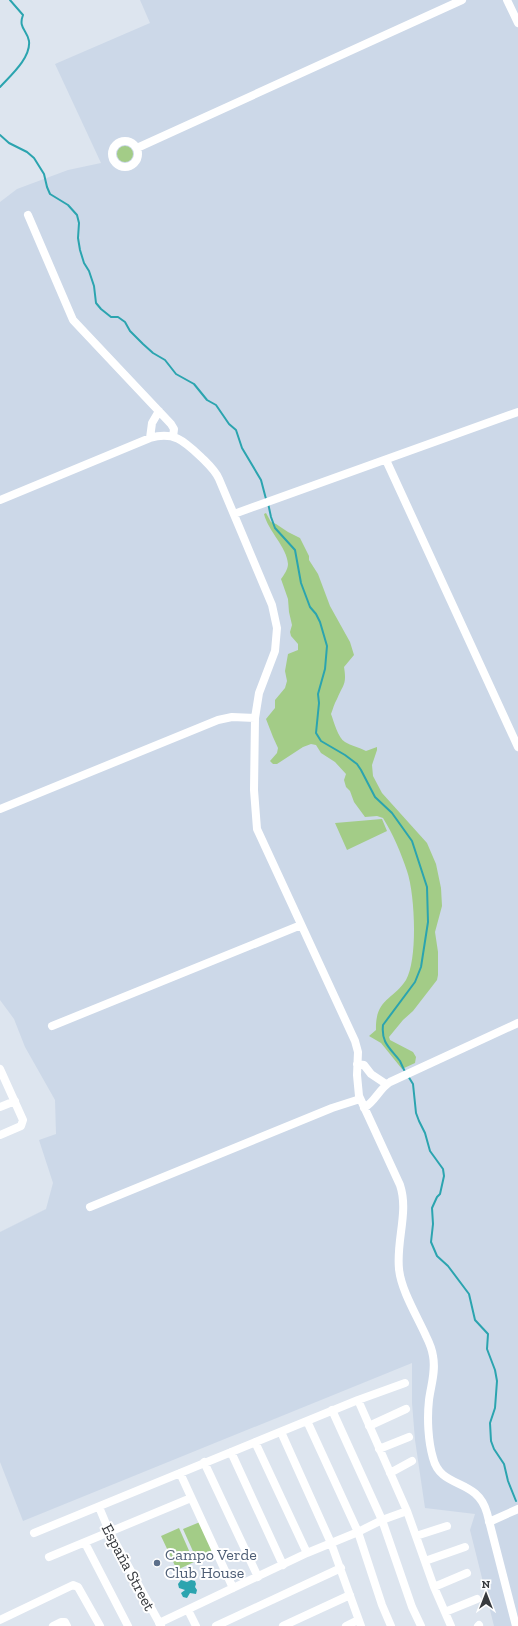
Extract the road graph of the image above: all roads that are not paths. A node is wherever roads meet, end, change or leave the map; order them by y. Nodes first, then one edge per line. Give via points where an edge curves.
1 (462, 0) edge
2 (507, 0) edge
3 (518, 23) edge
4 (137, 148) dead end
5 (28, 215) dead end
6 (159, 411) junction
7 (518, 412) edge
8 (174, 436) junction
9 (150, 438) junction
10 (386, 460) junction
11 (0, 500) edge
12 (234, 514) junction
13 (255, 718) junction
14 (518, 747) edge
15 (0, 809) edge
16 (301, 925) junction
17 (518, 1023) edge
18 (52, 1026) dead end
19 (357, 1064) junction
20 (1, 1073) edge
21 (386, 1084) junction
22 (360, 1099) junction
23 (15, 1101) junction
24 (0, 1107) edge
25 (364, 1108) junction
26 (0, 1135) edge
27 (90, 1207) dead end
28 (405, 1383) dead end
29 (358, 1400) junction
30 (332, 1410) junction
31 (406, 1410) dead end
32 (307, 1421) junction
33 (369, 1426) junction
34 (281, 1432) junction
35 (409, 1437) dead end
36 (255, 1442) junction
37 (379, 1449) junction
38 (231, 1452) junction
39 (412, 1461) dead end
40 (204, 1462) junction
41 (180, 1473) junction
42 (390, 1473) junction
43 (191, 1498) junction
44 (99, 1507) junction
45 (518, 1509) edge
46 (407, 1512) junction
47 (382, 1520) junction
48 (489, 1522) junction
49 (447, 1526) dead end
50 (109, 1531) junction
51 (358, 1532) junction
52 (34, 1533) dead end
53 (416, 1536) junction
54 (85, 1543) junction
55 (331, 1543) junction
56 (465, 1547) dead end
57 (307, 1553) junction
58 (49, 1557) dead end
59 (425, 1561) junction
60 (283, 1566) junction
61 (341, 1568) junction
62 (467, 1573) dead end
63 (258, 1577) junction
64 (434, 1587) junction
65 (233, 1588) junction
66 (350, 1594) junction
67 (477, 1599) dead end
68 (188, 1610) junction
69 (445, 1612) junction
70 (0, 1620) edge
71 (360, 1623) edge
72 (160, 1625) edge
73 (53, 1626) edge
74 (67, 1626) edge
75 (100, 1626) edge
76 (128, 1626) edge
77 (196, 1626) edge
78 (216, 1626) edge
79 (282, 1626) edge
80 (346, 1626) edge
81 (391, 1626) edge
82 (421, 1626) edge
83 (451, 1626) edge
84 (516, 1626) edge

1 - 4 street
2 - 3 street
5 - 6 street via 73,320
6 - 8 street via 173,427
6 - 9 street via 152,423
7 - 10 street
8 - 9 street
8 - 12 street via 187,444 214,470
9 - 11 street
10 - 12 street
10 - 14 street
12 - 13 street via 272,606 277,628 276,646 259,693
13 - 15 street via 232,717 218,720
13 - 16 street via 256,825
16 - 18 street
16 - 19 street via 355,1041
17 - 21 street
19 - 21 street via 364,1065 371,1074
19 - 22 street via 357,1088
20 - 23 street
21 - 25 street
22 - 25 street
22 - 27 street via 332,1108
23 - 24 street
23 - 26 street via 23,1122 20,1126
25 - 48 street via 402,1192 399,1272 434,1356 434,1375 428,1406 433,1458 444,1476 471,1489 478,1496 485,1507
28 - 29 street
29 - 30 street
29 - 33 street
30 - 32 street
30 - 47 street
31 - 33 street
32 - 34 street
32 - 51 street
33 - 37 street
34 - 36 street
34 - 55 street
35 - 37 street
36 - 38 street
36 - 57 street
37 - 42 street
38 - 40 street
38 - 60 street
39 - 42 street
40 - 41 street
40 - 63 street
41 - 43 street
41 - 44 street
42 - 46 street
43 - 50 street
43 - 65 street
44 - 50 street, España Street
44 - 52 street
45 - 48 street
46 - 47 street
46 - 53 street
47 - 51 street
47 - 82 street
48 - 84 street
49 - 53 street
50 - 54 street
50 - 72 street, España Street
51 - 55 street
51 - 81 street
53 - 59 street
54 - 58 street
54 - 76 street
55 - 57 street
55 - 61 street
56 - 59 street
57 - 60 street
59 - 64 street
60 - 63 street
61 - 66 street
61 - 78 street
62 - 64 street
63 - 65 street
64 - 69 street
65 - 68 street
66 - 71 street
66 - 79 street
67 - 69 street
68 - 72 street
68 - 77 street
69 - 83 street
70 - 75 street via 73,1585 78,1587
71 - 80 street
73 - 74 street via 61,1622 65,1622

